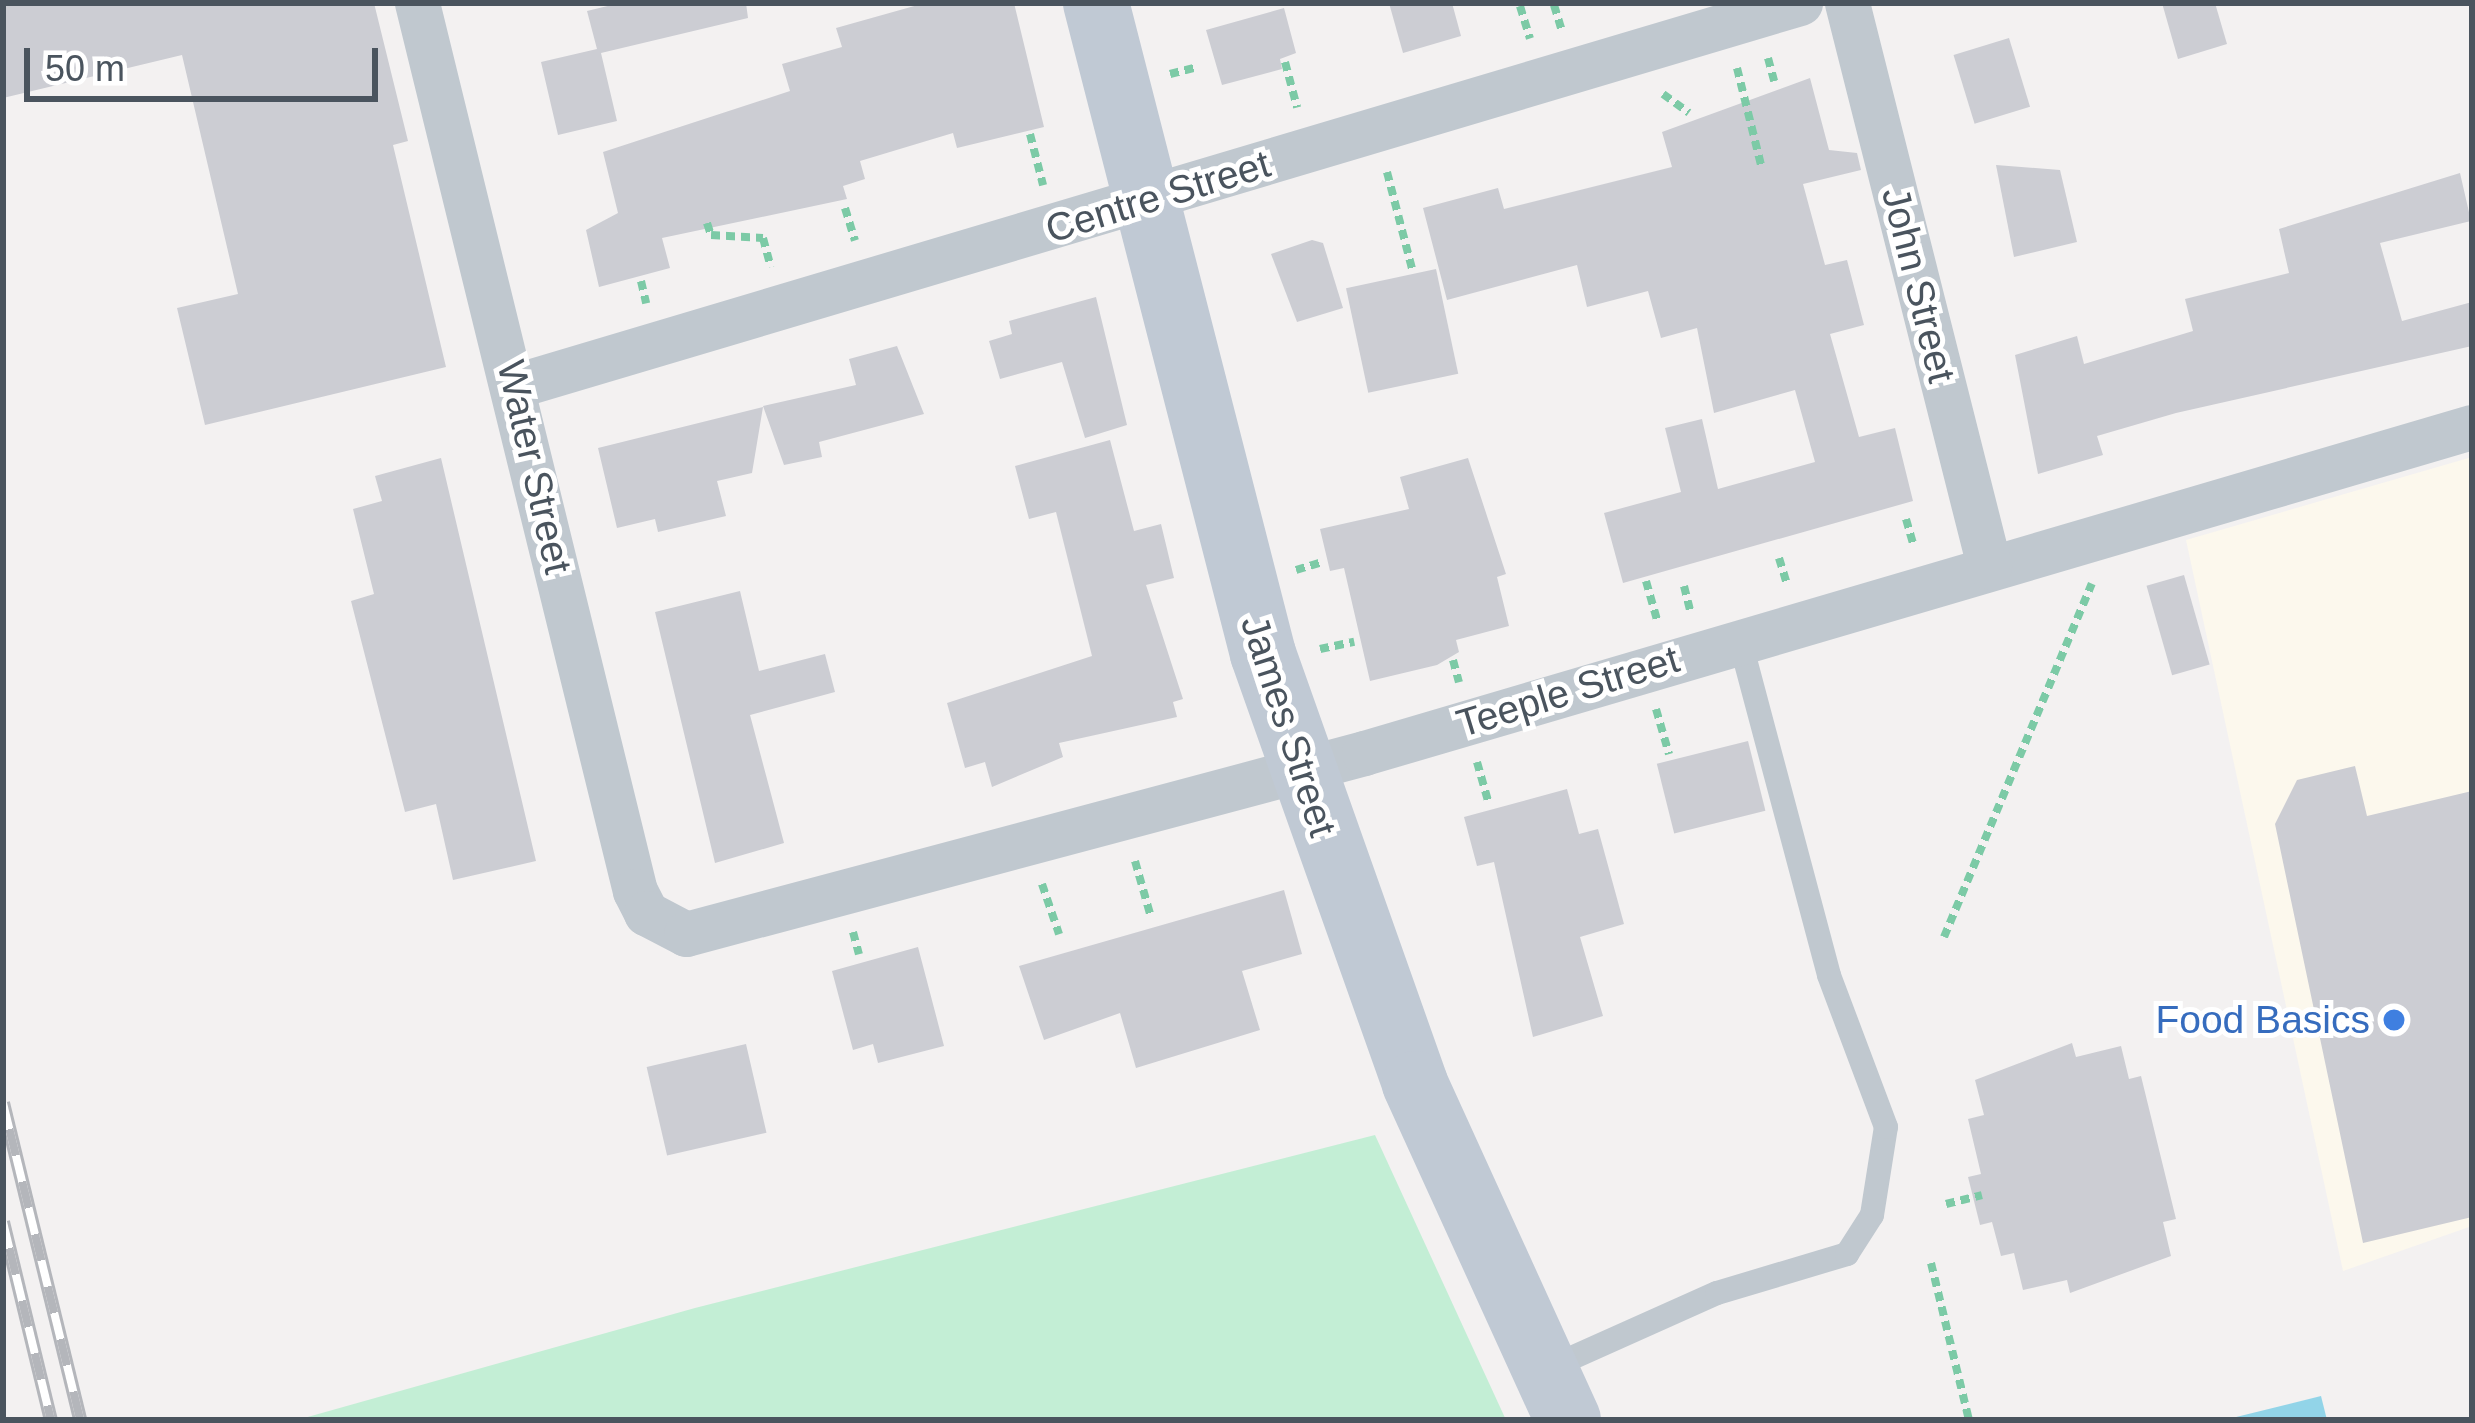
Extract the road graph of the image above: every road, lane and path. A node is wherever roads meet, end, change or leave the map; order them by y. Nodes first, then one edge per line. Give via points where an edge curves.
1 (417, 3) edge
2 (1096, 3) edge
3 (1800, 3) edge
4 (1847, 3) edge
5 (1520, 6) dead end
6 (1534, 53) dead end
7 (1734, 55) dead end
8 (1285, 62) dead end
9 (1198, 67) dead end
10 (1156, 77) dead end
11 (1652, 77) dead end
12 (1689, 113) dead end
13 (1301, 123) dead end
14 (1030, 134) dead end
15 (1383, 157) dead end
16 (1761, 164) dead end
17 (1046, 198) dead end
18 (1143, 202) junction
19 (845, 208) dead end
20 (707, 223) dead end
21 (859, 254) dead end
22 (1412, 269) dead end
23 (774, 280) dead end
24 (515, 386) junction
25 (2472, 427) edge
26 (2102, 561) dead end
27 (1989, 566) junction
28 (1646, 581) dead end
29 (1661, 635) dead end
30 (1740, 640) junction
31 (1354, 642) dead end
32 (1305, 652) dead end
33 (1652, 694) dead end
34 (1472, 746) dead end
35 (1669, 754) dead end
36 (1301, 769) junction
37 (1488, 801) dead end
38 (1131, 847) dead end
39 (1038, 873) dead end
40 (1151, 917) dead end
41 (661, 924) joint
42 (1059, 934) dead end
43 (1944, 937) dead end
44 (1982, 1195) dead end
45 (1946, 1204) dead end
46 (1931, 1263) dead end
47 (1557, 1395) edge
48 (1969, 1420) edge

1 - 24 street, Water Street
2 - 18 street, James Street
3 - 18 street, Centre Street
4 - 27 street, John Street
5 - 6 path
7 - 16 path
8 - 13 path
9 - 10 path
11 - 12 path
14 - 17 path
15 - 22 path
18 - 24 street, Centre Street
18 - 36 street, James Street via 1213,487
19 - 21 path
20 - 23 path via 711,235 763,238
24 - 41 street, Water Street via 624,848 646,913
25 - 27 street, Teeple Street
26 - 43 path
27 - 30 street, Teeple Street
28 - 29 path
30 - 36 street, Teeple Street
30 - 47 lane via 1829,975 1886,1127 1873,1215 1847,1253 1717,1293
31 - 32 path
33 - 35 path
34 - 37 path
36 - 41 street, Teeple Street via 718,932
36 - 47 street, James Street via 1415,1084
38 - 40 path
39 - 42 path
44 - 45 path
46 - 48 path

